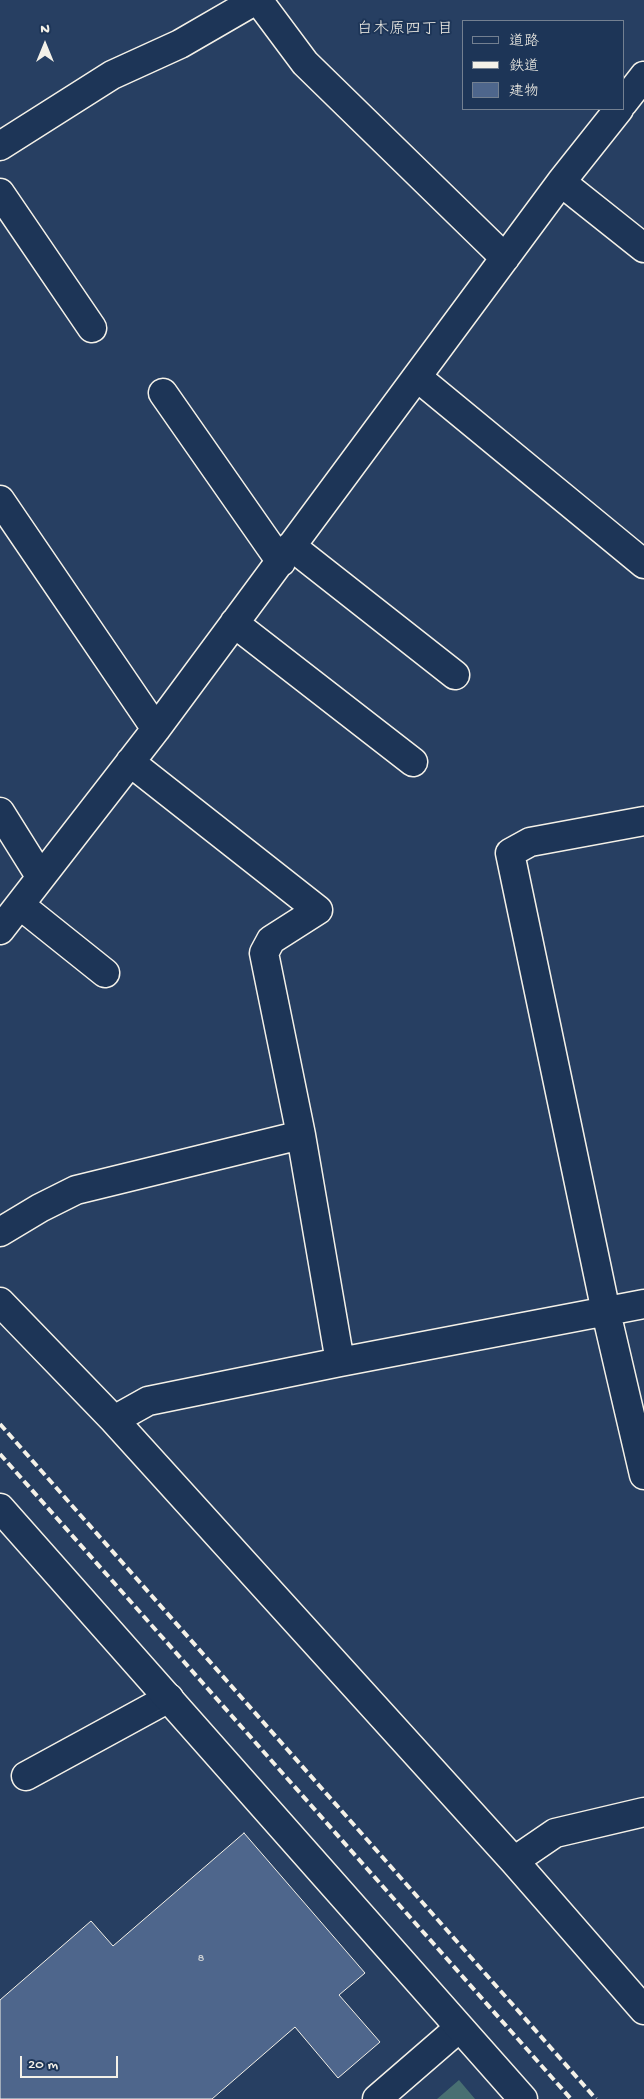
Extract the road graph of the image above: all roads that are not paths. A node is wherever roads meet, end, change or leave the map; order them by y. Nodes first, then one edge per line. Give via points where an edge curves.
1 (257, 0) edge
2 (644, 76) edge
3 (624, 102) edge
4 (618, 110) edge
5 (0, 146) edge
6 (561, 182) junction
7 (0, 193) edge
8 (644, 248) edge
9 (505, 258) junction
10 (92, 328) dead end
11 (417, 377) junction
12 (163, 393) dead end
13 (0, 500) edge
14 (286, 554) junction
15 (644, 564) edge
16 (234, 623) junction
17 (455, 675) dead end
18 (156, 729) junction
19 (130, 762) junction
20 (413, 762) dead end
21 (0, 812) edge
22 (644, 821) edge
23 (40, 876) junction
24 (20, 905) junction
25 (0, 930) edge
26 (105, 973) dead end
27 (301, 1135) junction
28 (0, 1232) edge
29 (0, 1302) edge
30 (644, 1304) edge
31 (606, 1312) junction
32 (340, 1362) junction
33 (114, 1420) junction
34 (644, 1475) edge
35 (0, 1508) edge
36 (169, 1698) junction
37 (26, 1776) dead end
38 (644, 1812) edge
39 (514, 1861) junction
40 (644, 2010) edge
41 (459, 2028) junction
42 (378, 2099) edge
43 (523, 2099) edge

1 - 5 street via 180,44 112,75
1 - 9 street via 305,63
2 - 3 street
4 - 6 street
6 - 8 street
6 - 9 street
7 - 10 street
9 - 11 street
11 - 14 street
11 - 15 street
12 - 14 street
13 - 18 street
14 - 16 street
14 - 17 street
16 - 18 street
16 - 20 street
18 - 19 street
19 - 23 street
19 - 27 street via 318,910 271,940 264,953
21 - 23 street
22 - 31 street via 530,842 510,853
23 - 24 street
24 - 25 street
24 - 26 street
27 - 28 street via 76,1190
27 - 32 street
29 - 33 street
30 - 31 street
31 - 32 street
31 - 34 street
32 - 33 street via 148,1401
33 - 39 street
35 - 36 street
36 - 37 street
36 - 41 street
38 - 39 street via 555,1833
39 - 40 street
41 - 42 street
41 - 43 street

